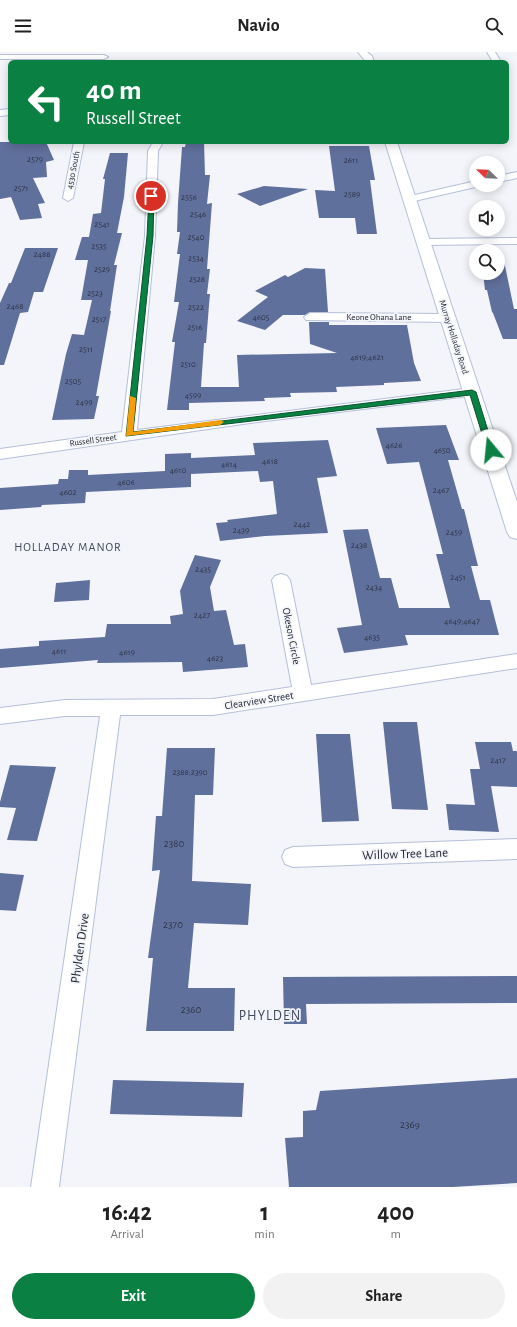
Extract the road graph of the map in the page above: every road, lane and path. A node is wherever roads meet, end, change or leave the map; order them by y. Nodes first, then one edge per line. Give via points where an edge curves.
1 (362, 52) edge
2 (0, 57) edge
3 (104, 57) edge
4 (370, 60) edge
5 (79, 144) edge
6 (157, 144) edge
7 (392, 144) edge
8 (517, 174) edge
9 (505, 177) edge
10 (469, 186) edge
11 (68, 198) dead end
12 (410, 199) junction
13 (517, 241) edge
14 (424, 242) junction
15 (310, 317) dead end
16 (448, 318) junction
17 (472, 392) junction
18 (129, 435) junction
19 (0, 454) edge
20 (517, 532) edge
21 (281, 580) dead end
22 (517, 661) edge
23 (303, 693) junction
24 (111, 708) junction
25 (0, 716) edge
26 (517, 849) edge
27 (293, 857) dead end
28 (45, 1187) edge

1 - 4 street
2 - 3 street
5 - 11 street, 4530 South
6 - 18 street via 153,151 150,236
7 - 12 street, Murray Holladay Road
8 - 9 street
10 - 12 street
12 - 14 street, Murray Holladay Road
13 - 14 street
14 - 16 street, Murray Holladay Road
15 - 16 street, Keone Ohana Lane
16 - 17 street, Murray Holladay Road
17 - 18 street, Russell Street
17 - 20 street, Murray Holladay Road
18 - 19 street, Russell Street
21 - 23 street, Okeson Circle
22 - 23 street, Clearview Street
23 - 24 street, Clearview Street via 213,707
24 - 25 street, Clearview Street via 65,708
24 - 28 street, Phylden Drive
26 - 27 street, Willow Tree Lane

